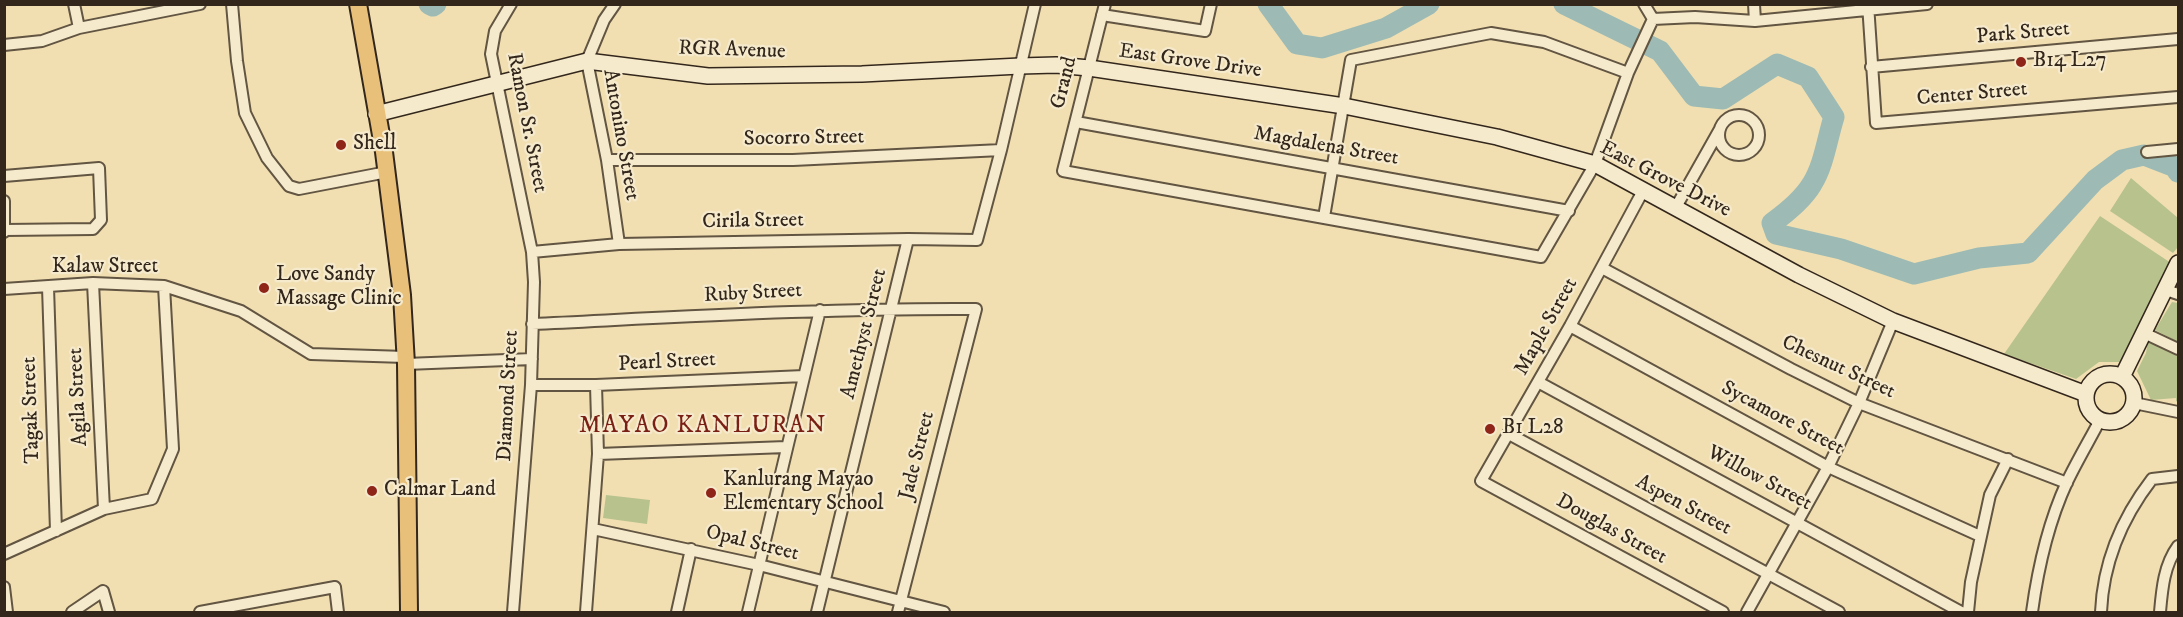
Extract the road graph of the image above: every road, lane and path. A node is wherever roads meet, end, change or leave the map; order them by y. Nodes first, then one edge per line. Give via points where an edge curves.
1 (74, 4) edge
2 (200, 4) edge
3 (232, 4) edge
4 (358, 4) edge
5 (511, 4) edge
6 (615, 4) edge
7 (1035, 4) edge
8 (1211, 4) edge
9 (1644, 4) edge
10 (1695, 4) edge
11 (1754, 4) edge
12 (1809, 4) edge
13 (1927, 4) edge
14 (1868, 8) edge
15 (1104, 10) edge
16 (1810, 16) junction
17 (1695, 17) junction
18 (1653, 19) junction
19 (1755, 21) junction
20 (79, 28) junction
21 (2178, 39) edge
22 (4, 45) edge
23 (587, 61) junction
24 (1056, 65) joint
25 (1020, 66) junction
26 (1871, 67) junction
27 (1089, 68) junction
28 (1628, 73) junction
29 (496, 83) junction
30 (2178, 97) edge
31 (1344, 106) junction
32 (376, 114) junction
33 (1076, 122) junction
34 (1721, 127) dead end
35 (2178, 149) edge
36 (1001, 150) junction
37 (2147, 152) dead end
38 (607, 160) junction
39 (1595, 164) junction
40 (1333, 167) junction
41 (387, 172) junction
42 (4, 176) edge
43 (1644, 189) junction
44 (4, 201) edge
45 (1676, 207) junction
46 (1569, 211) junction
47 (1324, 217) junction
48 (5, 231) edge
49 (908, 239) junction
50 (619, 244) junction
51 (531, 252) junction
52 (2178, 263) edge
53 (1602, 268) junction
54 (93, 283) junction
55 (164, 286) junction
56 (48, 287) junction
57 (4, 290) edge
58 (2172, 292) edge
59 (891, 308) junction
60 (976, 309) joint
61 (820, 310) junction
62 (1893, 321) junction
63 (532, 324) junction
64 (1570, 326) junction
65 (2144, 333) junction
66 (2178, 349) edge
67 (532, 359) junction
68 (405, 361) junction
69 (804, 376) junction
70 (2122, 377) junction
71 (1538, 382) junction
72 (531, 386) junction
73 (596, 386) junction
74 (2086, 394) junction
75 (1859, 403) junction
76 (2134, 403) junction
77 (2178, 412) edge
78 (2100, 420) junction
79 (1509, 434) junction
80 (786, 447) junction
81 (598, 454) junction
82 (2008, 459) junction
83 (1828, 467) junction
84 (2178, 476) edge
85 (1481, 481) joint
86 (2067, 483) junction
87 (104, 509) junction
88 (1798, 522) junction
89 (593, 529) junction
90 (56, 531) junction
91 (1980, 537) junction
92 (2178, 546) edge
93 (691, 549) junction
94 (4, 554) edge
95 (759, 565) junction
96 (1769, 574) junction
97 (824, 581) junction
98 (4, 587) edge
99 (900, 607) edge
100 (7, 612) edge
101 (72, 612) edge
102 (109, 612) edge
103 (200, 612) edge
104 (338, 612) edge
105 (409, 612) edge
106 (513, 612) edge
107 (586, 612) edge
108 (677, 612) edge
109 (748, 612) edge
110 (816, 612) edge
111 (944, 612) edge
112 (1723, 612) edge
113 (1747, 612) edge
114 (1839, 612) edge
115 (1961, 612) edge
116 (1968, 612) edge
117 (2032, 612) edge
118 (2101, 612) edge
119 (2160, 612) edge

1 - 20 street
2 - 20 street
3 - 41 street via 244,113 267,158 289,186 299,189
4 - 32 main road
5 - 29 street, Ramon Sr. Street via 495,31 491,54
6 - 23 street, Antonino Street
7 - 25 street
8 - 15 street via 1205,31
9 - 18 street
10 - 17 street
11 - 19 street
12 - 16 street
13 - 14 street
14 - 16 street
14 - 26 street
15 - 27 street, Grand
16 - 19 street
17 - 18 street
17 - 19 street
18 - 28 street
20 - 22 street via 42,41
21 - 26 street, Park Street
23 - 25 street, RGR Avenue via 708,76
23 - 29 street, RGR Avenue
23 - 38 street, Antonino Street
24 - 25 street, RGR Avenue
24 - 27 street, East Grove Drive
25 - 36 street
26 - 30 street, Center Street via 1876,123
27 - 31 street, East Grove Drive
27 - 33 street, Grand
28 - 31 street via 1544,42 1491,33 1351,60
28 - 39 street
29 - 32 street, RGR Avenue
29 - 51 street, Ramon Sr. Street
31 - 39 street, East Grove Drive via 1497,137
31 - 40 street
32 - 41 main road
33 - 40 street, Magdalena Street
33 - 47 street, Grand via 1062,171
34 - 45 street
35 - 37 street
36 - 38 street, Socorro Street via 793,160
36 - 49 street, Cirila Street via 977,240
38 - 50 street, Antonino Street
39 - 43 street, East Grove Drive
39 - 46 street
40 - 46 street, Magdalena Street
40 - 47 street
41 - 68 main road via 399,262
42 - 48 street via 99,168 101,220 93,229
43 - 45 street, East Grove Drive
43 - 53 street, Maple Street
44 - 48 street
45 - 62 street, East Grove Drive
46 - 47 street via 1541,257
49 - 50 street, Cirila Street
49 - 59 street, Amethyst Street
50 - 51 street, Cirila Street
51 - 63 street, Diamond Street
52 - 58 street
53 - 64 street, Maple Street
53 - 75 street, Chesnut Street
54 - 55 street, Kalaw Street
54 - 56 street, Kalaw Street
54 - 87 street, Agila Street
55 - 68 street, Kalaw Street via 241,311 311,354
55 - 87 street via 173,449 152,499
56 - 57 street, Kalaw Street
56 - 90 street, Tagak Street
58 - 65 street
59 - 60 street, Ruby Street
59 - 61 street, Ruby Street
59 - 97 street, Amethyst Street
60 - 99 street, Jade Street
61 - 63 street, Ruby Street
61 - 69 street
62 - 74 street, East Grove Drive
62 - 75 street
63 - 67 street, Diamond Street
64 - 71 street, Maple Street
64 - 83 street, Sycamore Street
65 - 66 street
65 - 70 street
67 - 68 street, Kalaw Street
67 - 72 street, Diamond Street
68 - 105 main road
69 - 73 street, Pearl Street
69 - 80 street
70 - 74 street via 2109,374 2097,378
70 - 76 street via 2132,389
71 - 79 street, Maple Street
71 - 88 street, Willow Street
72 - 73 street, Pearl Street
72 - 106 street, Diamond Street
73 - 81 street
74 - 78 street via 2089,410
75 - 82 street, Chesnut Street
75 - 83 street
76 - 77 street
76 - 78 street via 2121,420
78 - 86 street
79 - 85 street, Maple Street
79 - 96 street, Aspen Street
80 - 81 street
80 - 95 street
81 - 89 street
82 - 86 street, Chesnut Street
82 - 91 street via 1990,495
83 - 88 street
83 - 91 street, Sycamore Street
84 - 118 street via 2151,479 2135,501 2117,537 2102,592
85 - 112 street, Douglas Street
86 - 117 street via 2038,573
87 - 90 street
88 - 96 street
88 - 115 street, Willow Street
89 - 93 street, Opal Street
89 - 107 street
90 - 94 street
91 - 116 street
92 - 119 street via 2170,557
93 - 95 street, Opal Street
93 - 108 street
95 - 97 street, Opal Street
95 - 109 street
96 - 113 street
96 - 114 street, Aspen Street
97 - 99 street, Opal Street
97 - 110 street, Amethyst Street
98 - 100 street
99 - 111 street, Opal Street
101 - 102 street via 103,591
103 - 104 street via 334,587

